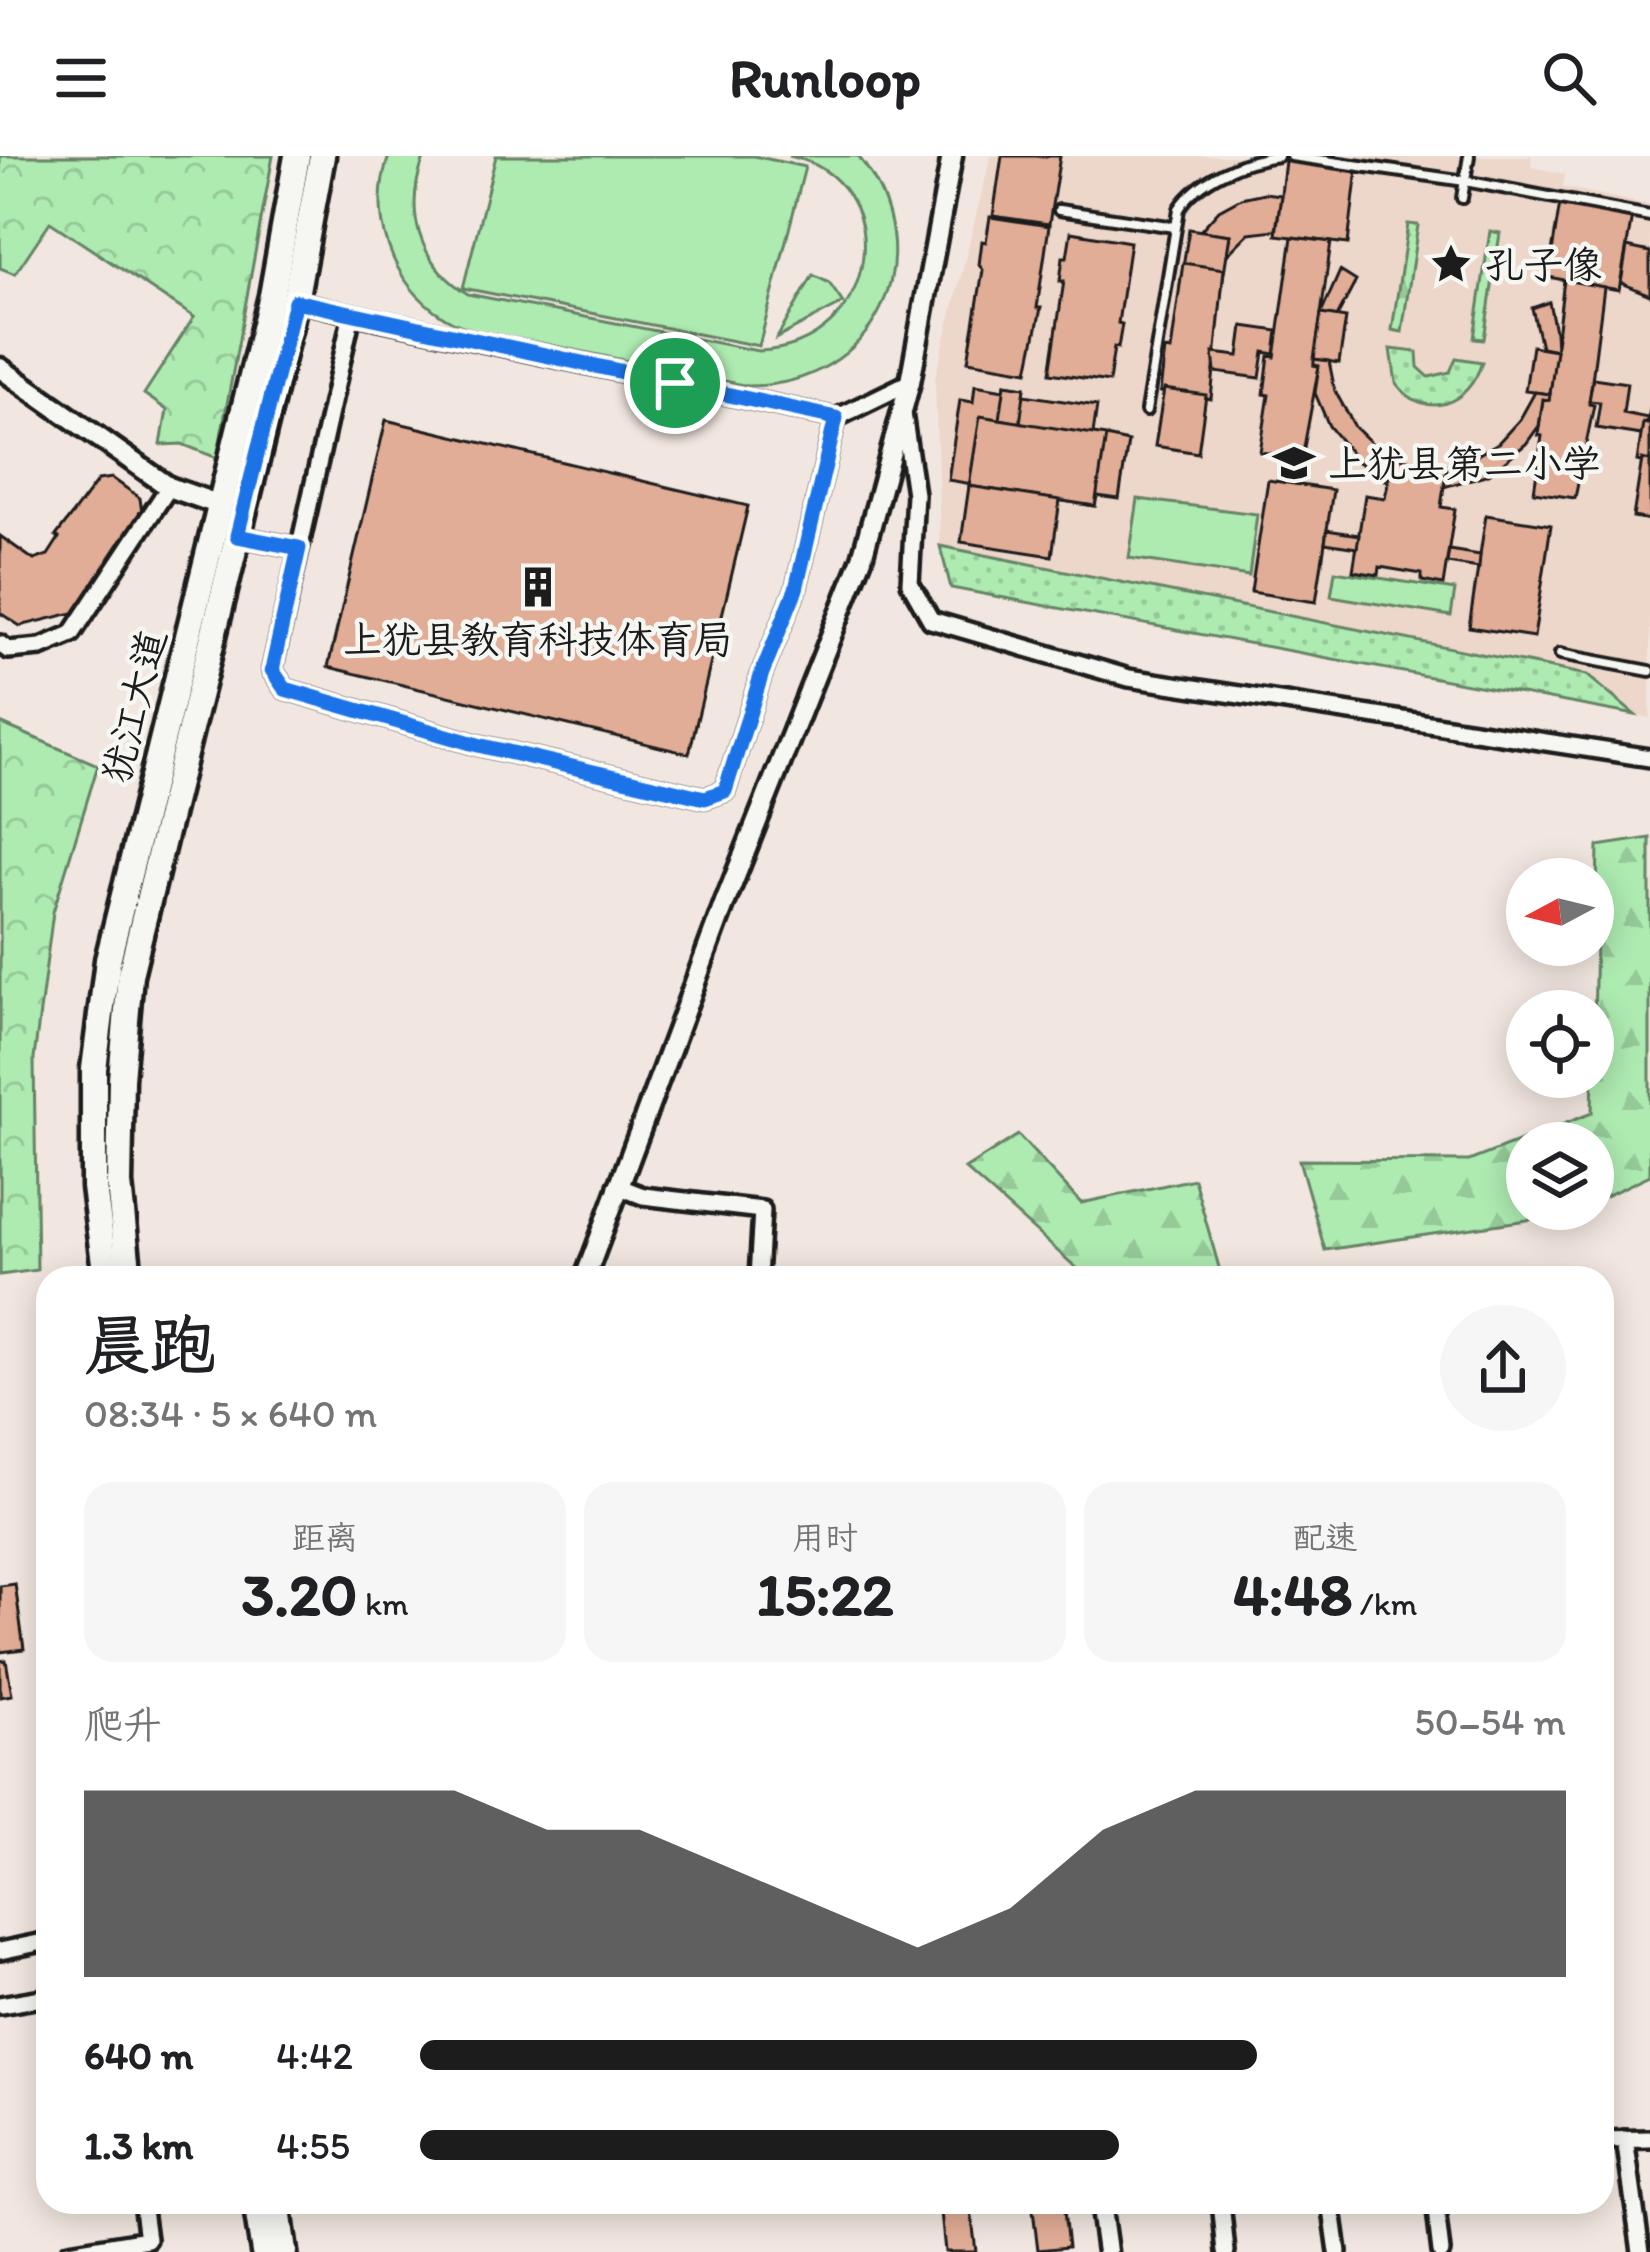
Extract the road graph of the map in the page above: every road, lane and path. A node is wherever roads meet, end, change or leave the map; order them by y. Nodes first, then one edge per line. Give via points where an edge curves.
1 (297, 156) edge
2 (322, 156) edge
3 (952, 156) edge
4 (1278, 156) edge
5 (1291, 156) edge
6 (1468, 156) edge
7 (1465, 181) junction
8 (1462, 198) dead end
9 (1059, 210) dead end
10 (1650, 216) edge
11 (1175, 226) junction
12 (295, 301) junction
13 (352, 314) junction
14 (0, 368) edge
15 (910, 382) junction
16 (902, 410) junction
17 (1146, 411) dead end
18 (836, 418) junction
19 (169, 487) junction
20 (220, 506) junction
21 (237, 536) junction
22 (299, 548) junction
23 (0, 644) edge
24 (1560, 655) dead end
25 (1650, 671) edge
26 (1650, 758) edge
27 (617, 1186) junction
28 (104, 1266) edge
29 (128, 1266) edge
30 (589, 1266) edge
31 (759, 1266) edge
32 (36, 1944) edge
33 (0, 1951) edge
34 (36, 1999) edge
35 (0, 2005) edge
36 (1650, 2139) edge
37 (1614, 2140) edge
38 (1625, 2140) junction
39 (144, 2214) edge
40 (258, 2214) edge
41 (279, 2214) edge
42 (1102, 2214) edge
43 (1222, 2214) edge
44 (1333, 2214) edge
45 (1437, 2214) edge
46 (69, 2252) edge
47 (263, 2252) edge
48 (284, 2252) edge
49 (1107, 2252) edge
50 (1226, 2252) edge
51 (1338, 2252) edge
52 (1442, 2252) edge
53 (1641, 2252) edge

1 - 20 main road, 犹江大道
2 - 12 main road, 犹江大道
3 - 15 street
4 - 11 lane via 1197,189
5 - 7 lane
6 - 7 lane
7 - 8 lane
7 - 10 lane
9 - 11 lane
11 - 17 lane
12 - 13 street
12 - 21 main road, 犹江大道
13 - 18 street
13 - 22 street
14 - 19 street
15 - 16 street
15 - 18 street
16 - 26 street via 914,494 910,583 931,620 1129,678
16 - 27 street via 862,558
18 - 22 street via 796,589 725,791 705,798 285,689 272,670
19 - 20 street
19 - 23 street via 72,634 41,647
20 - 28 main road, 犹江大道 via 108,960 94,1069 94,1186
21 - 22 street
21 - 29 main road, 犹江大道 via 130,975 119,1184
24 - 25 lane
27 - 30 street
27 - 31 street via 762,1210
32 - 33 street
34 - 35 street
36 - 38 street
37 - 38 street
38 - 53 street
39 - 46 street via 147,2239
40 - 47 main road
41 - 48 main road
42 - 49 street
43 - 50 street
44 - 51 street
45 - 52 street

